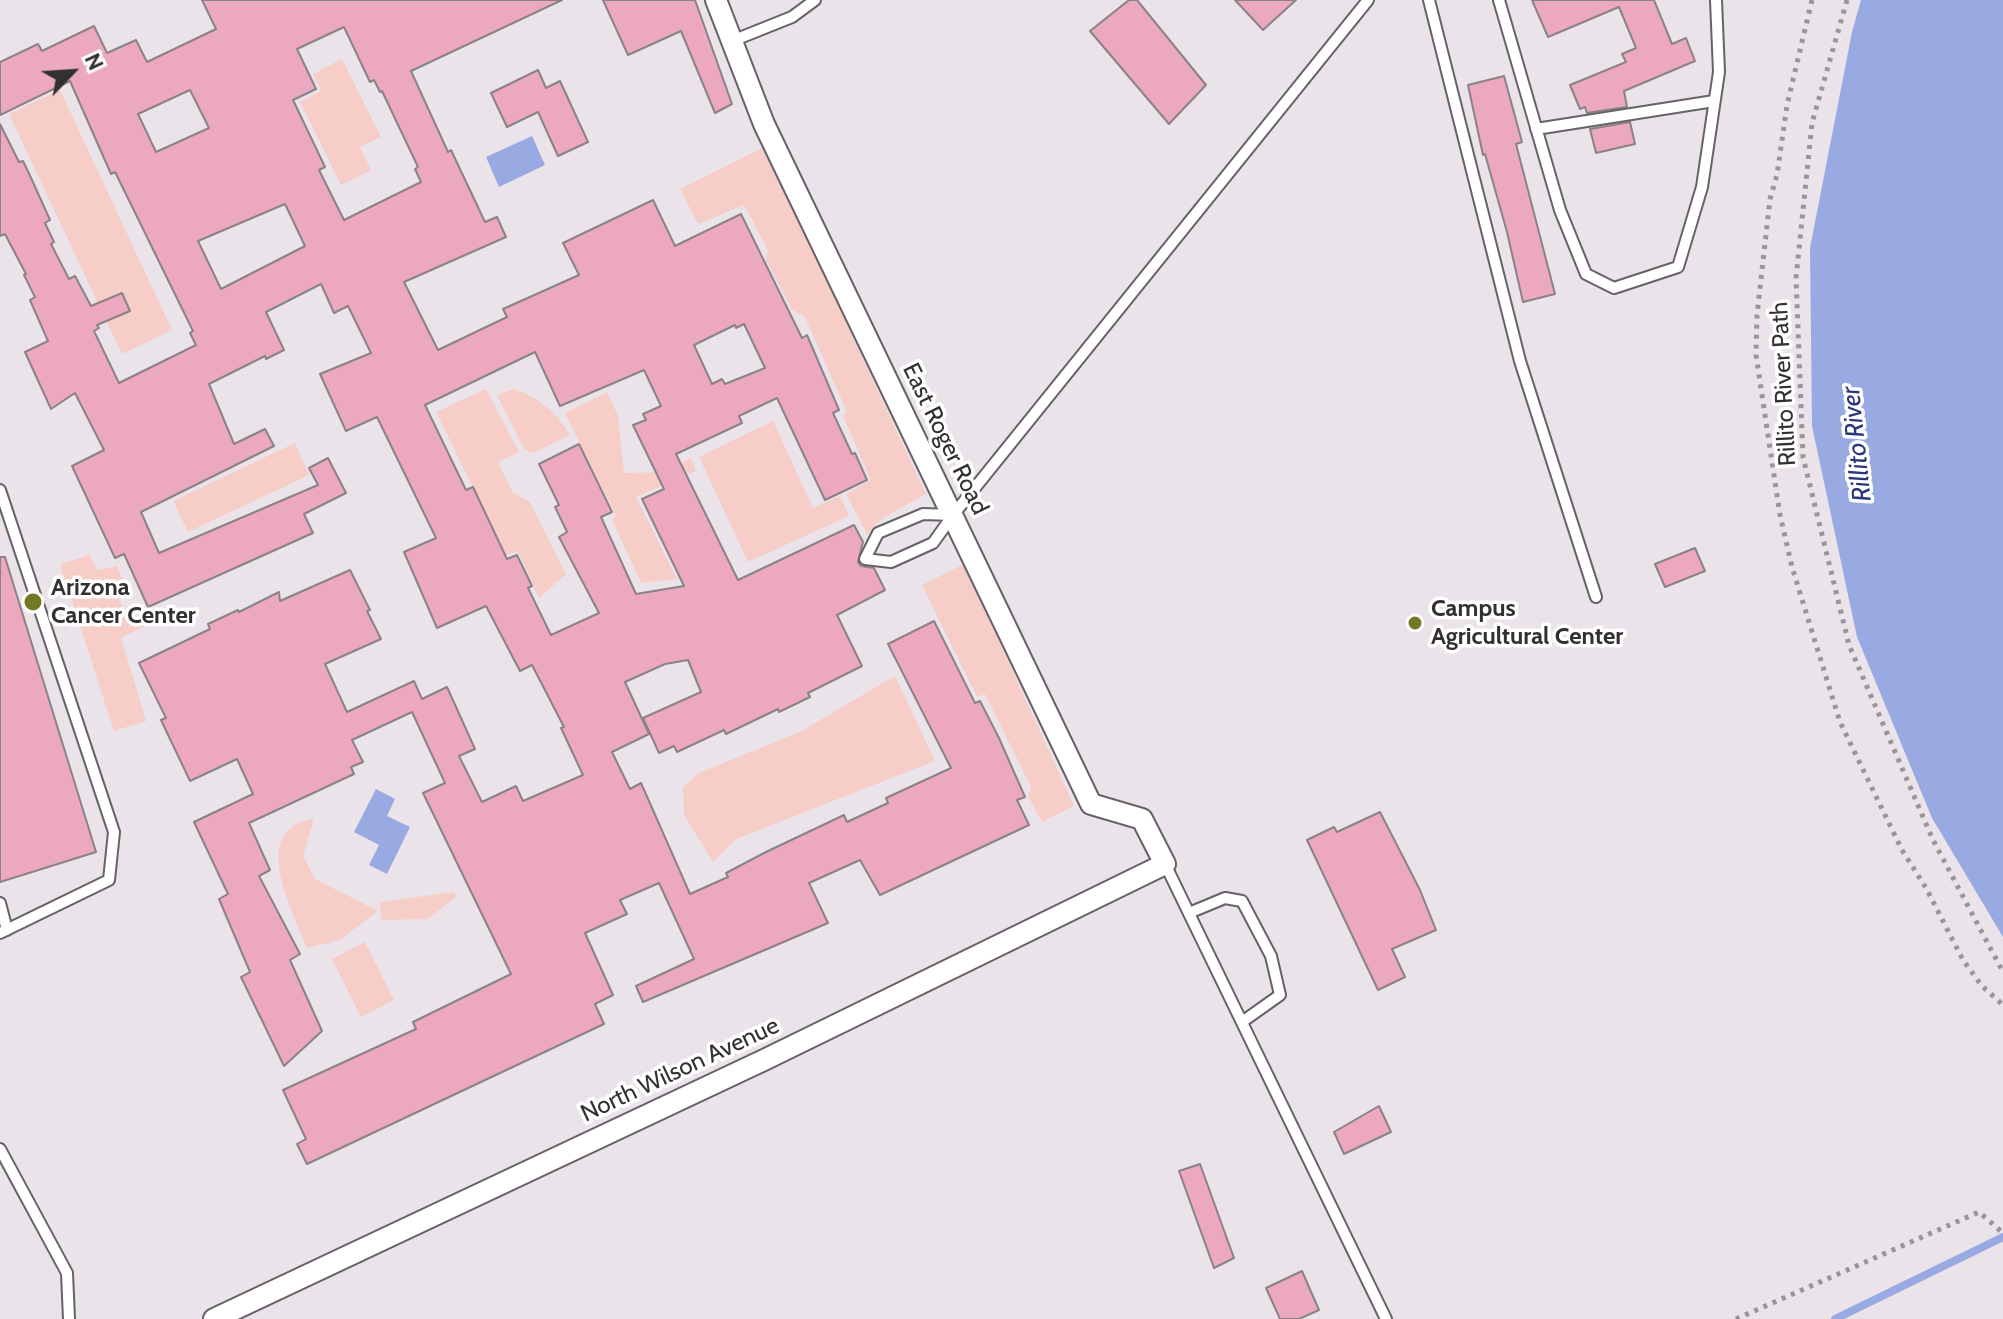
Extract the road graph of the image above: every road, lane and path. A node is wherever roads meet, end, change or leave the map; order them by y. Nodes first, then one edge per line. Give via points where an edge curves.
1 (716, 0) edge
2 (815, 0) edge
3 (1368, 0) edge
4 (1429, 0) edge
5 (1499, 0) edge
6 (1716, 0) edge
7 (1812, 0) edge
8 (1847, 0) edge
9 (732, 41) junction
10 (1714, 101) junction
11 (1536, 129) junction
12 (0, 490) edge
13 (953, 515) junction
14 (1596, 597) dead end
15 (1165, 864) junction
16 (0, 903) edge
17 (1189, 913) junction
18 (4, 932) edge
19 (2003, 972) edge
20 (2003, 1005) edge
21 (1242, 1022) junction
22 (0, 1149) edge
23 (2003, 1233) edge
24 (69, 1319) edge
25 (214, 1319) edge
26 (1386, 1319) edge
27 (1736, 1319) edge

1 - 9 street, East Roger Road
2 - 9 lane via 792,17
3 - 13 lane
4 - 14 lane via 1520,361
5 - 11 lane
6 - 10 lane via 1719,72
7 - 20 path via 1770,199 1757,315 1756,355 1780,515 1846,736 1963,960
8 - 19 path, Rillito River Path via 1812,123 1796,278 1803,457 1849,645 1933,840
9 - 13 street, East Roger Road via 764,124
10 - 11 lane
10 - 11 lane via 1702,187 1678,267 1614,288 1586,274
12 - 18 lane via 114,832 109,880
13 - 13 lane via 923,514 878,533 865,559 891,562 933,543
13 - 15 street, East Roger Road via 1091,804 1142,819
15 - 17 lane
15 - 25 street, North Wilson Avenue
16 - 18 lane
17 - 21 lane
17 - 21 lane via 1225,898 1242,901 1271,956 1280,995
21 - 26 lane
22 - 24 lane via 67,1273
23 - 27 path via 1979,1212

